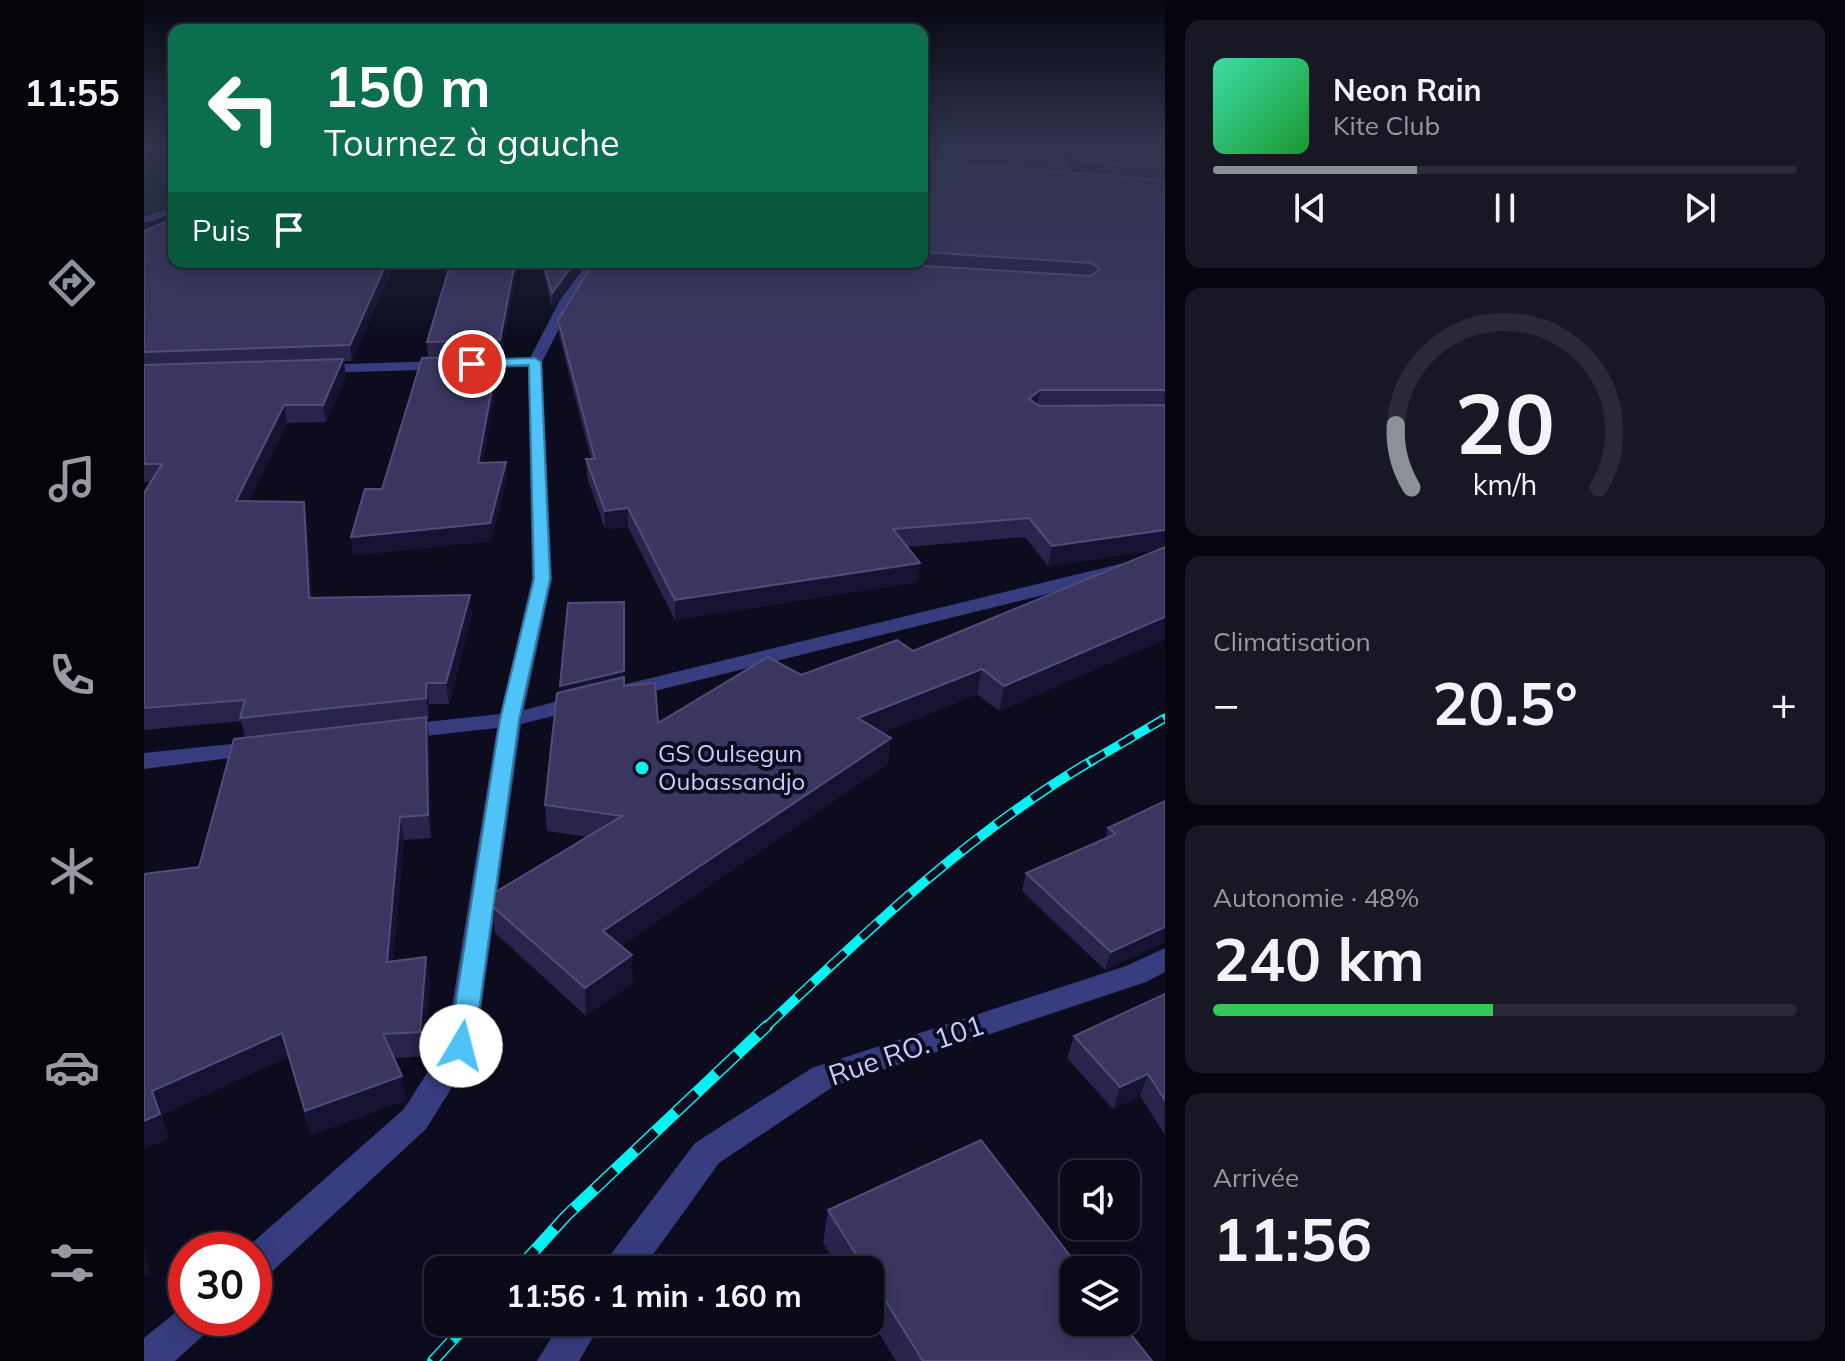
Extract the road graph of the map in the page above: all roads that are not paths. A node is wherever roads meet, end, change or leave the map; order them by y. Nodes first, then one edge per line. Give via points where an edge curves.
1 (168, 212) edge
2 (144, 220) edge
3 (595, 268) edge
4 (535, 362) junction
5 (298, 370) edge
6 (1165, 559) edge
7 (510, 720) junction
8 (373, 735) edge
9 (281, 746) edge
10 (144, 761) edge
11 (1165, 959) edge
12 (272, 1248) edge
13 (631, 1256) edge
14 (175, 1336) edge
15 (574, 1336) edge
16 (147, 1361) edge
17 (556, 1361) edge

1 - 2 street
3 - 4 street via 567,300
4 - 5 street
4 - 7 street via 542,579
6 - 7 street
7 - 8 street
7 - 12 street via 461,1046 415,1119
9 - 10 street
11 - 13 street, Rue RO. 101 via 1136,974 823,1077 707,1153
14 - 16 street
15 - 17 street

